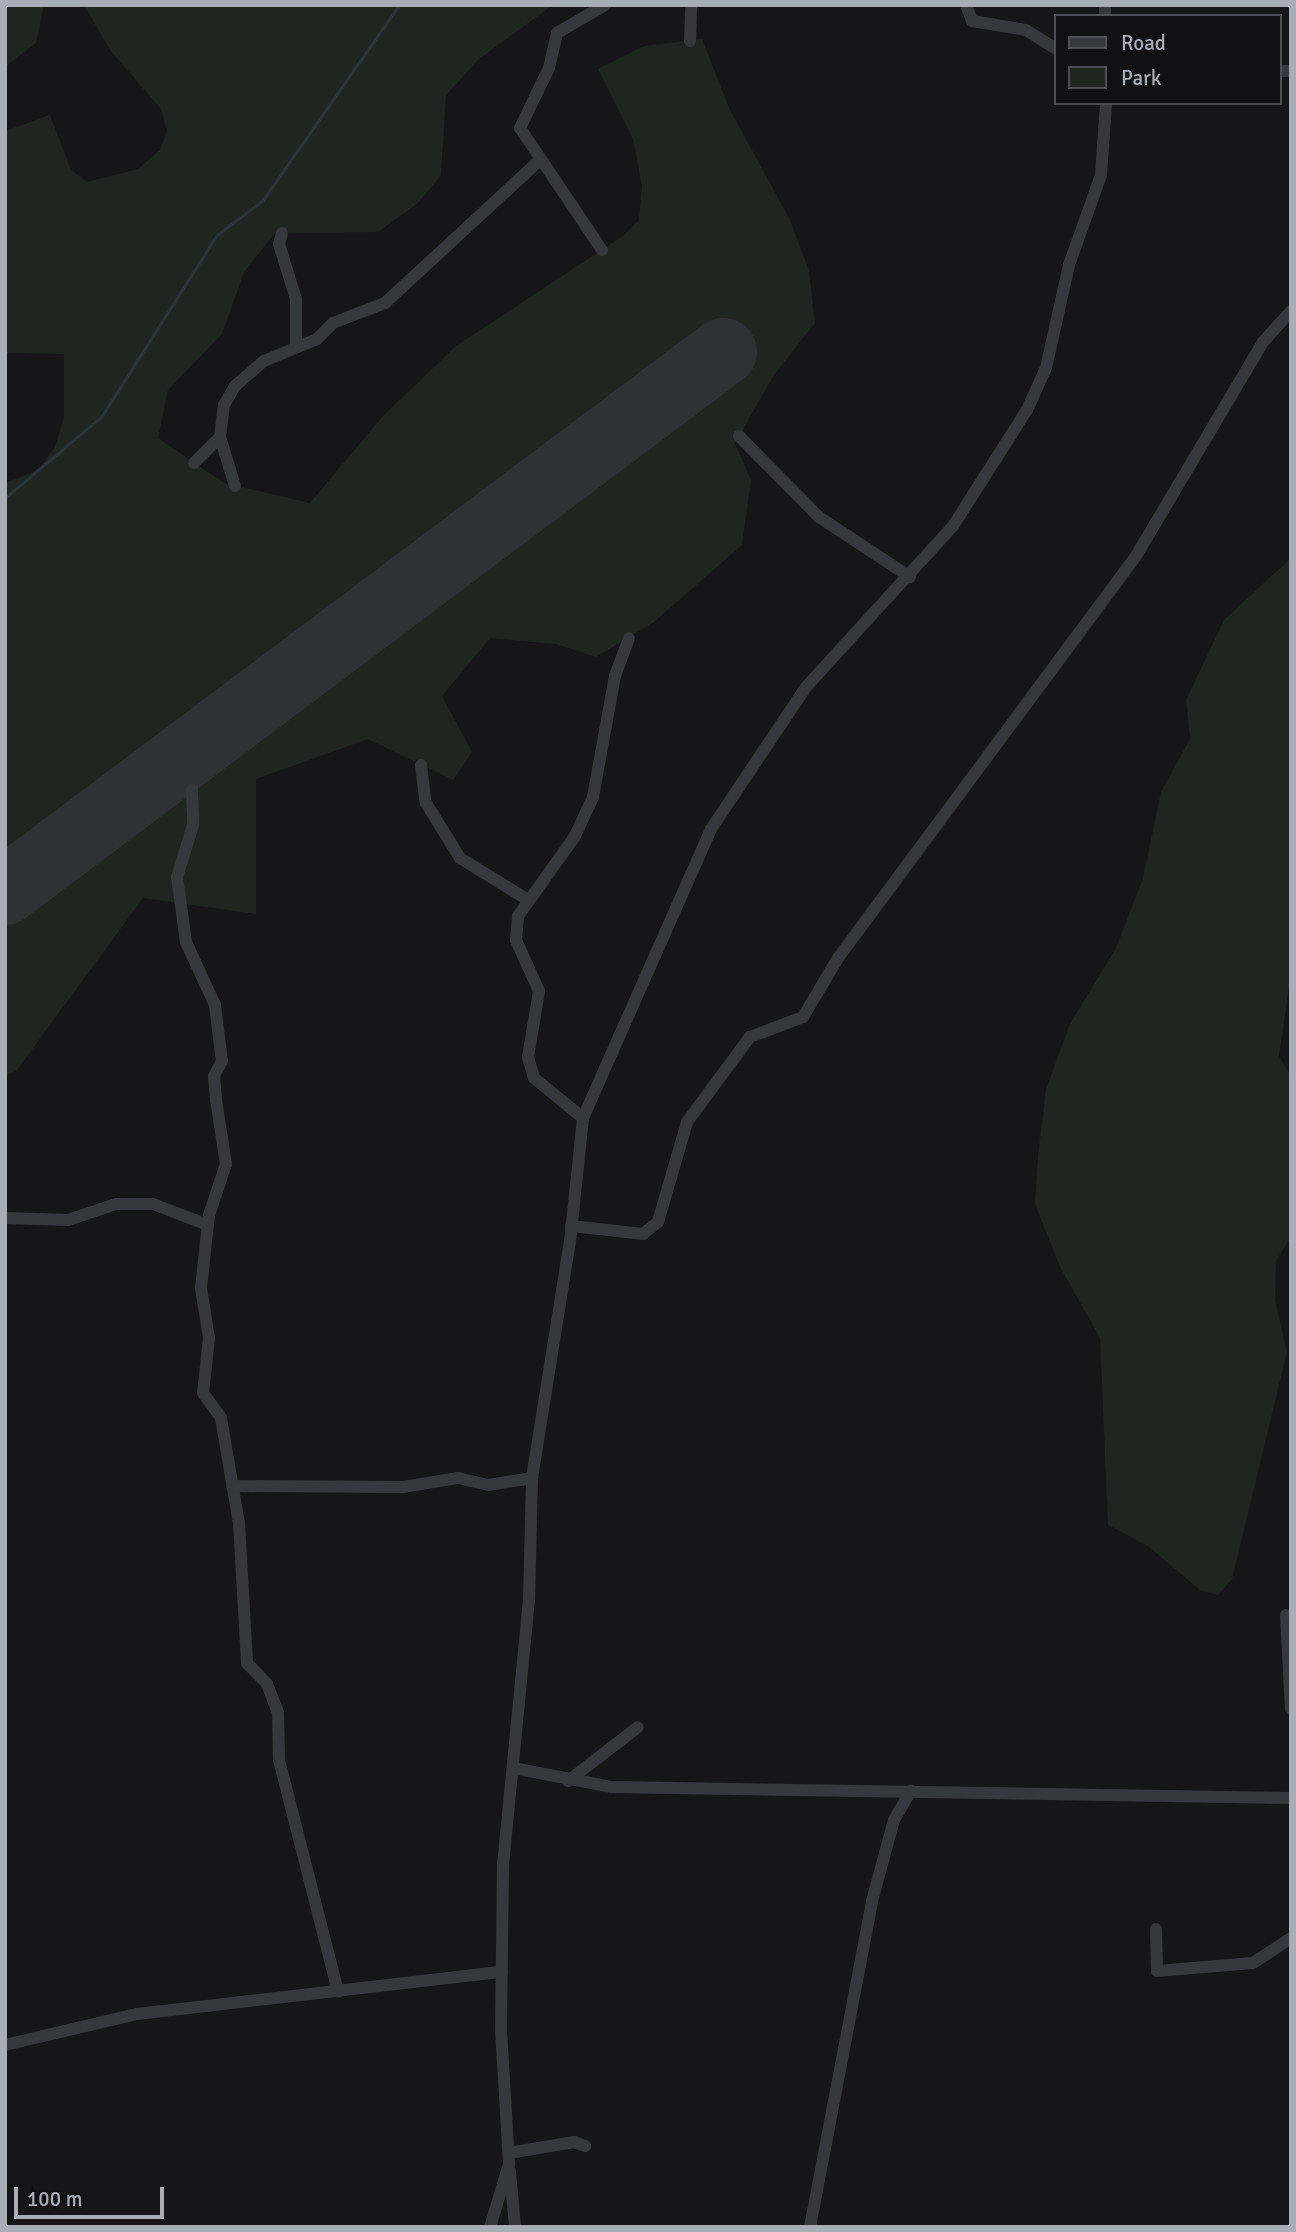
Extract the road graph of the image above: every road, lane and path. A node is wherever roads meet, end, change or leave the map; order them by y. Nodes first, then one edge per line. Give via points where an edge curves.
1 (605, 5) edge
2 (691, 5) edge
3 (966, 5) edge
4 (690, 41) dead end
5 (1054, 48) edge
6 (1106, 105) edge
7 (539, 161) junction
8 (282, 233) dead end
9 (603, 250) dead end
10 (1291, 311) edge
11 (296, 345) junction
12 (739, 436) dead end
13 (220, 437) junction
14 (194, 463) dead end
15 (234, 486) dead end
16 (910, 578) junction
17 (629, 638) dead end
18 (421, 765) dead end
19 (192, 790) dead end
20 (527, 900) junction
21 (583, 1118) junction
22 (5, 1217) edge
23 (208, 1225) junction
24 (571, 1226) junction
25 (532, 1478) junction
26 (232, 1486) junction
27 (1286, 1615) dead end
28 (1291, 1709) edge
29 (638, 1727) dead end
30 (513, 1768) junction
31 (568, 1781) junction
32 (911, 1790) junction
33 (1291, 1798) edge
34 (1156, 1929) dead end
35 (1291, 1938) edge
36 (502, 1972) junction
37 (338, 1993) junction
38 (5, 2045) edge
39 (585, 2146) dead end
40 (509, 2159) junction
41 (490, 2227) edge
42 (515, 2227) edge
43 (810, 2227) edge

1 - 7 street via 557,33 548,68 521,117 520,128
2 - 4 street
3 - 5 street via 971,21 1026,30
6 - 16 street via 1101,175 1069,265 1046,368 985,478
7 - 9 street
7 - 11 street via 385,303 359,310 317,339
8 - 11 street via 279,244 296,299
10 - 24 street via 1263,342 1136,556 838,958 803,1017 751,1037 687,1122 658,1222 643,1234
11 - 13 street via 236,386 224,405
12 - 16 street via 819,517
13 - 14 street
13 - 15 street
16 - 21 street via 806,687 711,829
17 - 20 street via 593,797 575,836
18 - 20 street via 426,803 460,858
19 - 23 street via 193,825 177,877 186,942 215,1005 222,1061 214,1076 226,1164
20 - 21 street via 516,940 540,991 528,1057 534,1078
21 - 24 street
22 - 23 street via 68,1220 116,1204 153,1204
23 - 26 street via 201,1289 209,1339 203,1393 221,1418
24 - 25 street
25 - 26 street via 488,1485 457,1478 403,1487
25 - 30 street via 529,1601
26 - 37 street via 247,1663 267,1684 278,1712 279,1760
27 - 28 street
29 - 31 street
30 - 31 street
30 - 36 street via 503,1865
31 - 32 street
32 - 33 street
32 - 43 street via 894,1820 872,1900
34 - 35 street via 1157,1971 1252,1963
36 - 37 street
36 - 40 street
37 - 38 street via 137,2014
39 - 40 street via 574,2142
40 - 41 street
40 - 42 street

